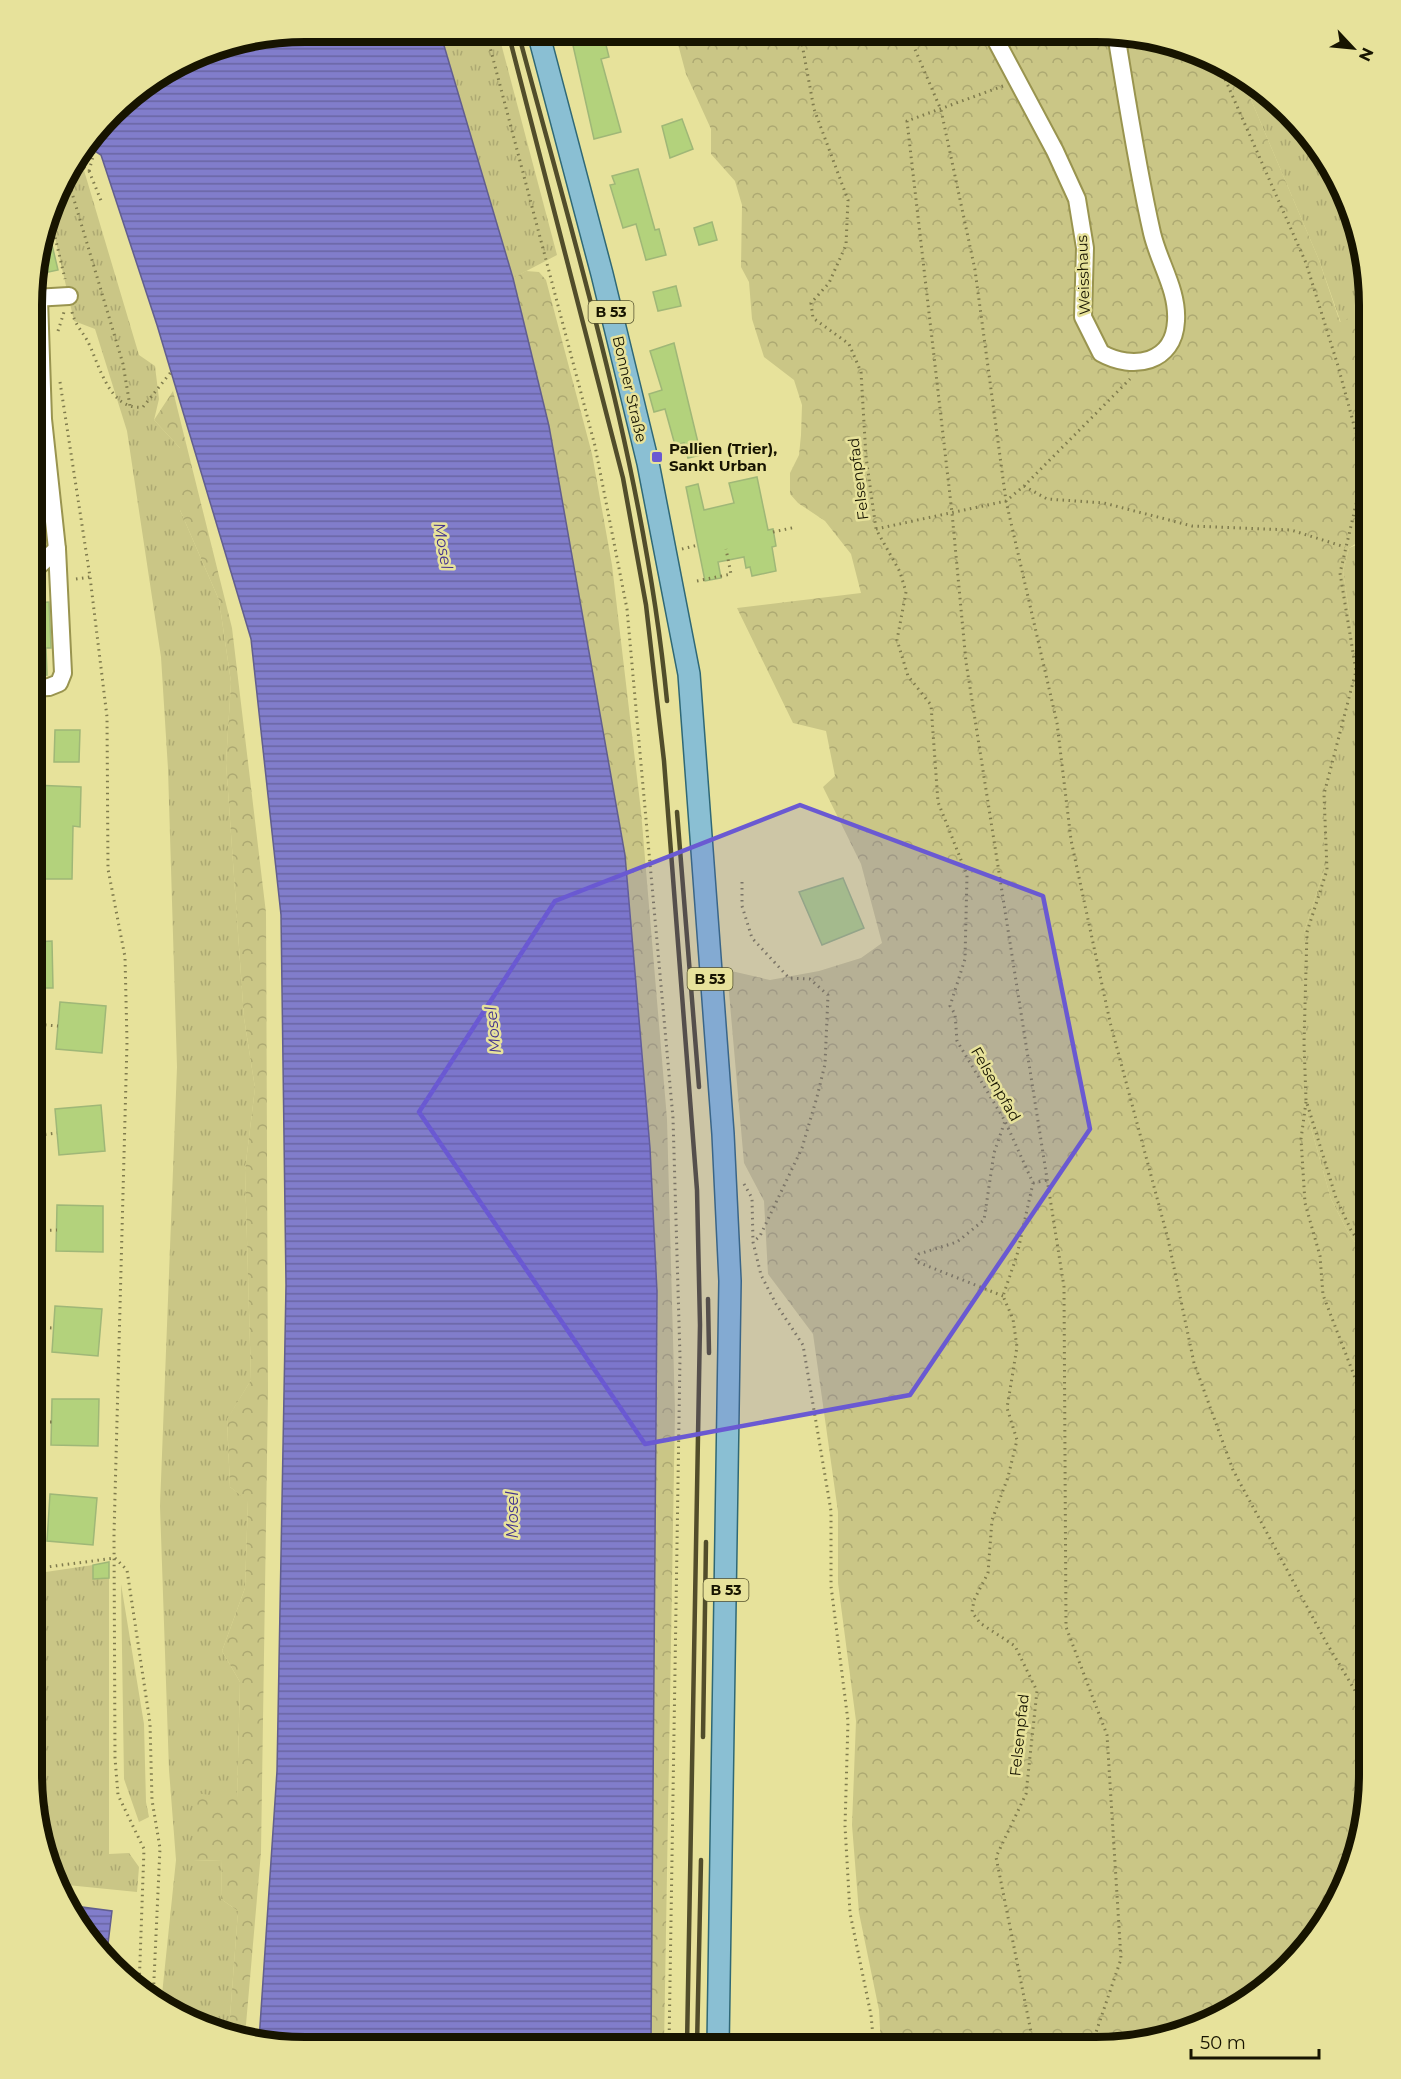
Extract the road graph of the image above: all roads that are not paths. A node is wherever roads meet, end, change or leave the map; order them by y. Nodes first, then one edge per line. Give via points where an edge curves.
1 (541, 42) edge
2 (996, 42) edge
3 (1118, 43) edge
4 (69, 296) road end
5 (42, 298) edge
6 (42, 400) edge
7 (57, 549) junction
8 (42, 563) edge
9 (42, 686) edge
10 (718, 2037) edge

1 - 10 main road, Bonner Straße / B 53 via 648,463 688,674 730,1281
2 - 3 street, Weisshaus via 1077,199 1085,248 1083,317 1095,345 1112,359 1130,364 1149,360 1170,345 1176,302 1152,235
4 - 5 street
6 - 7 street
7 - 8 street
7 - 9 street via 63,672 59,683

